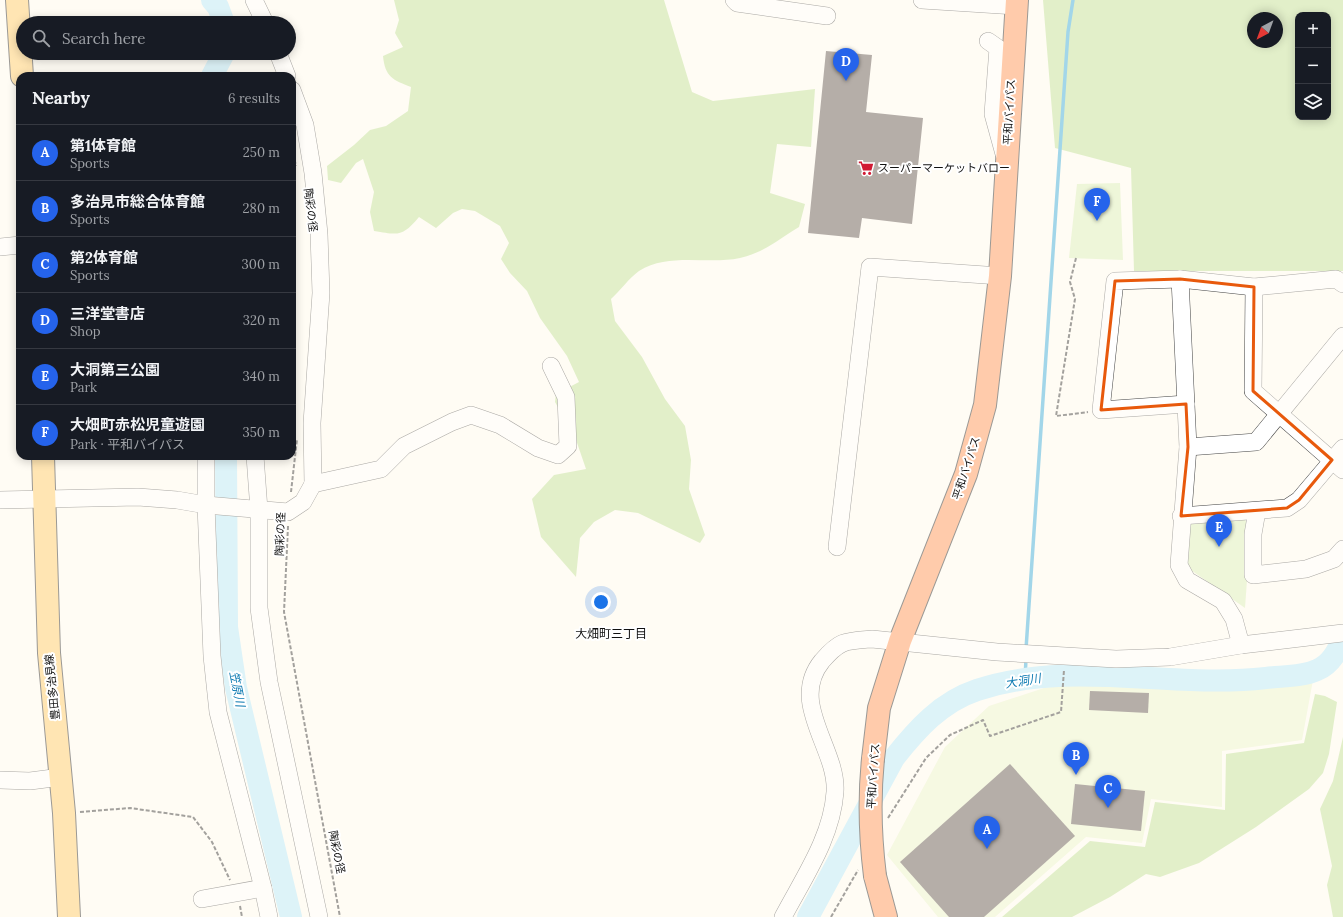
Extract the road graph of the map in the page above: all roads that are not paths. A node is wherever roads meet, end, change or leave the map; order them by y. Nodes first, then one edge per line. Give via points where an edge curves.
1 (17, 0) edge
2 (254, 0) edge
3 (734, 0) edge
4 (922, 0) edge
5 (1016, 3) edge
6 (18, 16) edge
7 (262, 16) edge
8 (827, 16) dead end
9 (988, 41) dead end
10 (21, 60) edge
11 (281, 60) edge
12 (22, 72) edge
13 (285, 72) edge
14 (296, 101) edge
15 (1006, 162) junction
16 (16, 245) edge
17 (0, 247) edge
18 (1000, 276) junction
19 (1180, 280) junction
20 (1343, 284) edge
21 (1254, 287) junction
22 (1343, 336) edge
23 (551, 366) dead end
24 (1186, 404) junction
25 (1279, 415) junction
26 (1188, 447) junction
27 (1339, 459) edge
28 (42, 460) edge
29 (206, 460) edge
30 (255, 460) edge
31 (313, 484) junction
32 (45, 499) junction
33 (0, 500) edge
34 (206, 505) junction
35 (259, 510) junction
36 (1257, 511) junction
37 (1181, 516) junction
38 (837, 547) dead end
39 (1343, 549) edge
40 (1343, 633) edge
41 (900, 641) junction
42 (1241, 646) junction
43 (61, 777) junction
44 (0, 780) edge
45 (263, 888) junction
46 (202, 899) dead end
47 (69, 917) edge
48 (269, 917) edge
49 (319, 917) edge
50 (783, 917) edge
51 (886, 917) edge

1 - 6 main road
2 - 7 street
3 - 8 street via 737,3
4 - 5 street
5 - 15 highway, 平和バイパス
9 - 15 street via 998,48 993,114
10 - 12 main road
11 - 13 street
14 - 31 street via 305,125 314,173 319,234 321,293 312,423
15 - 18 highway, 平和バイパス
16 - 17 street
18 - 38 street via 870,267
18 - 41 highway, 平和バイパス via 985,405 966,474
19 - 21 street
19 - 24 street
19 - 24 street via 1115,281 1101,410
20 - 21 street via 1336,279
21 - 25 street via 1253,391
22 - 25 street
23 - 31 street via 566,397 568,446 558,455 538,448 500,425 471,415 404,446 382,469
24 - 26 street
25 - 26 street via 1256,442
25 - 27 street
26 - 37 street
27 - 36 street via 1299,500 1287,508
28 - 32 main road, 豊田多治見線
29 - 34 street
30 - 35 street
31 - 35 street via 303,502 288,512
32 - 33 street
32 - 34 street via 138,497
32 - 43 main road, 豊田多治見線 via 49,653
34 - 35 street
34 - 45 street via 212,656 218,712
35 - 49 street via 259,608 269,682
36 - 37 street
36 - 39 street via 1253,534 1253,575 1306,569 1334,559
37 - 42 street via 1178,565 1188,580 1223,601 1234,619
40 - 42 street
41 - 42 street via 997,652 1116,659 1170,657
41 - 50 street via 852,640 835,646 817,668 813,680 812,710 834,770 835,792 827,832
41 - 51 highway, 平和バイパス, bridge via 878,708 870,788 868,871
43 - 44 street via 30,781
43 - 47 main road, 豊田多治見線
45 - 46 street
45 - 48 street

